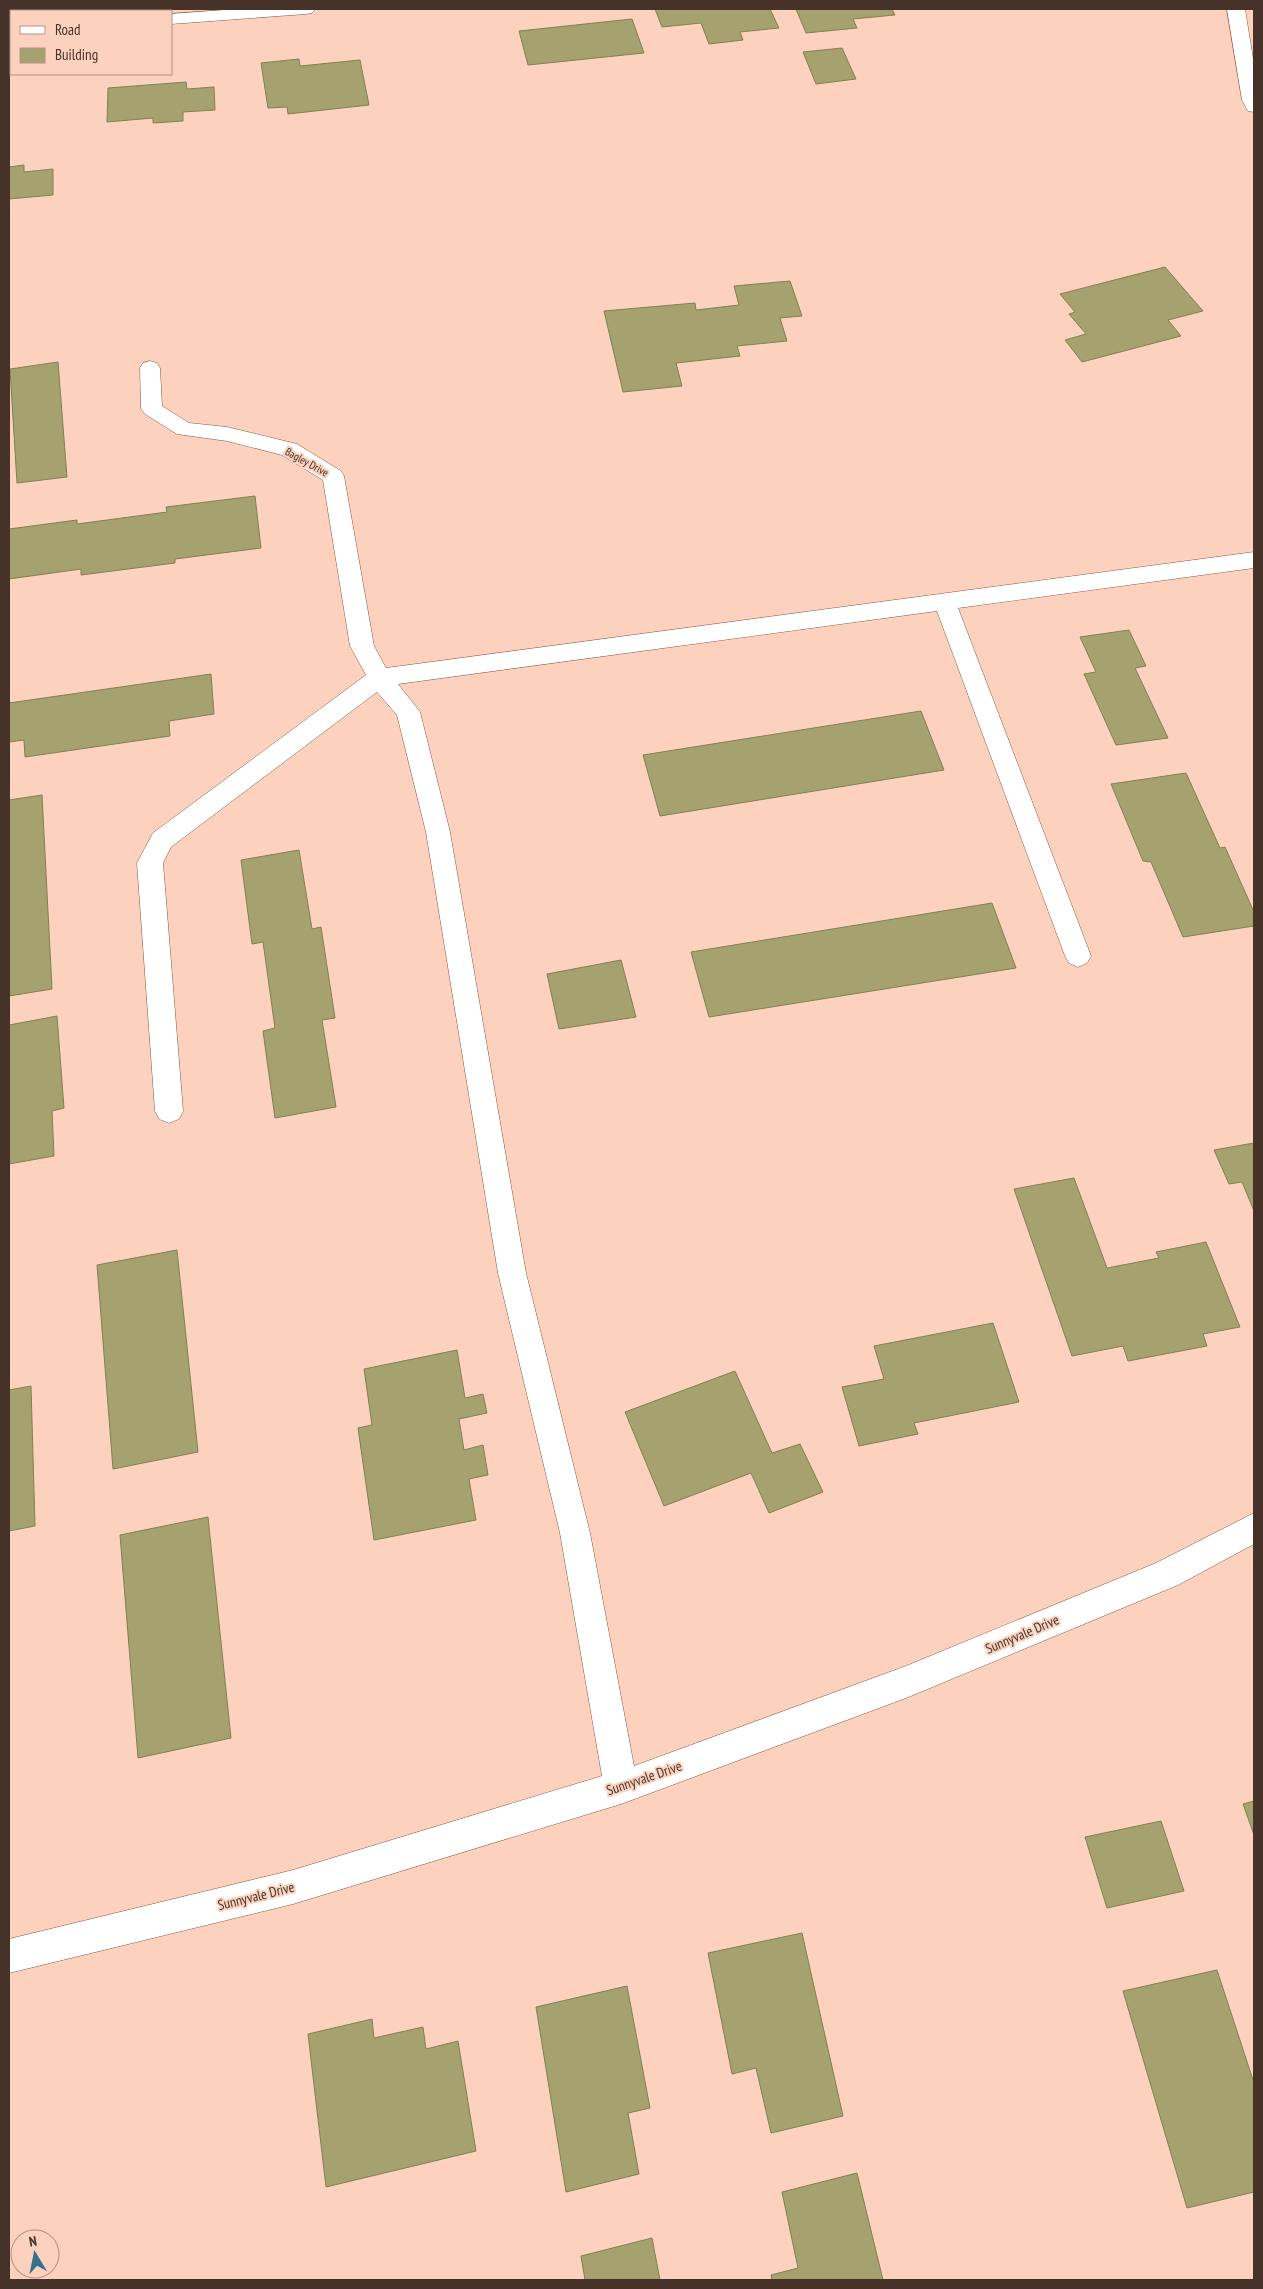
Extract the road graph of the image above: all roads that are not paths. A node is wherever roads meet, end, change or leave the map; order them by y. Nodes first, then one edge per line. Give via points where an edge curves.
1 (306, 9) edge
2 (1236, 9) edge
3 (172, 19) edge
4 (1254, 107) edge
5 (150, 368) dead end
6 (1254, 560) edge
7 (945, 603) junction
8 (378, 678) junction
9 (1078, 956) dead end
10 (169, 1111) dead end
11 (1254, 1528) edge
12 (621, 1787) junction
13 (9, 1956) edge

1 - 3 street
2 - 4 street
5 - 8 street, Bagley Drive via 152,409 184,430 227,434 289,449 333,476 362,646
6 - 7 street
7 - 8 street
7 - 9 street
8 - 10 street via 162,840 150,863
8 - 12 street via 408,712 438,832 512,1273 575,1533
11 - 12 street, Sunnyvale Drive via 1167,1574 906,1682
12 - 13 street, Sunnyvale Drive via 293,1887

